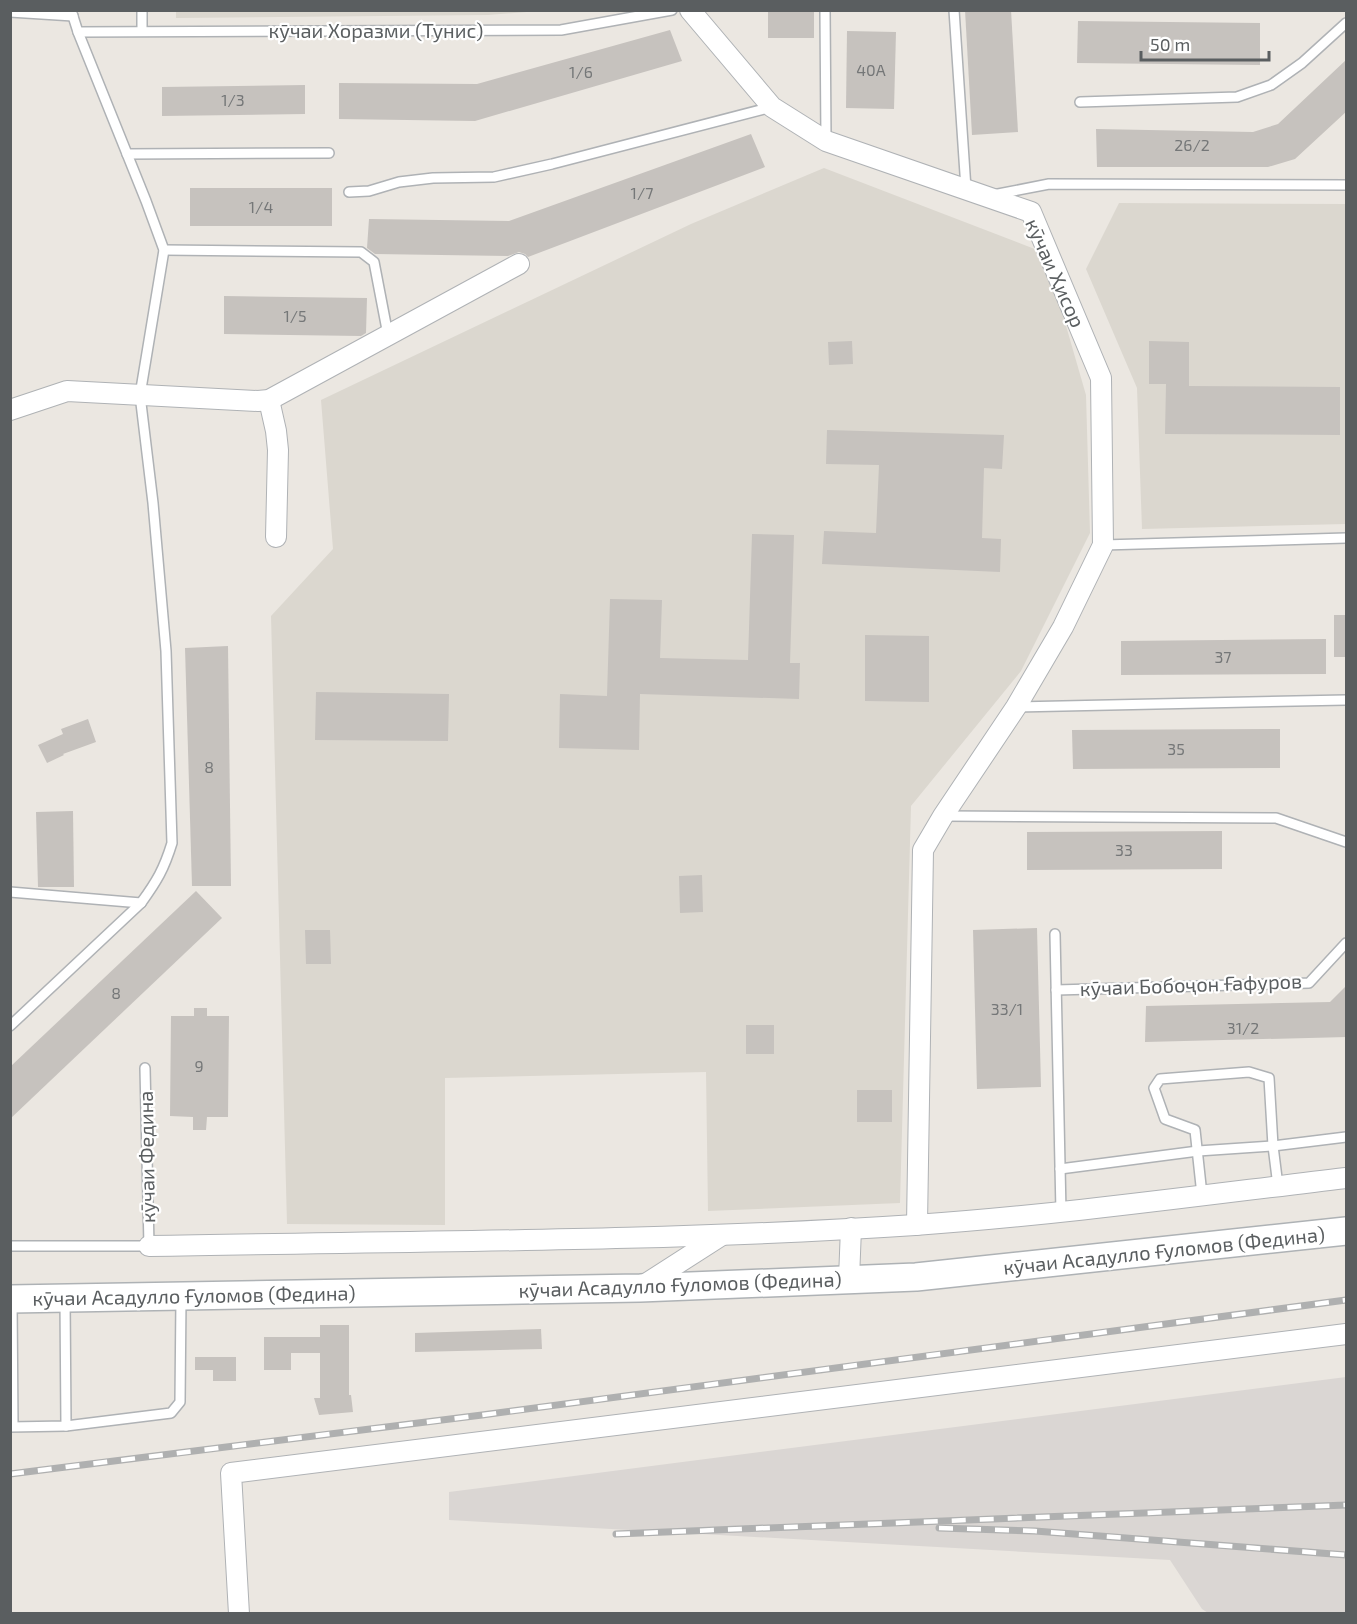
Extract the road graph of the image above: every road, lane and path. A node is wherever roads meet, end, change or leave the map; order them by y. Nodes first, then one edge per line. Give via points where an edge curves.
1 (142, 10) edge
2 (672, 10) edge
3 (690, 10) edge
4 (825, 10) edge
5 (954, 10) edge
6 (10, 12) edge
7 (72, 13) edge
8 (1347, 23) edge
9 (142, 31) junction
10 (78, 32) junction
11 (1080, 102) dead end
12 (772, 107) junction
13 (826, 141) junction
14 (329, 153) dead end
15 (127, 154) junction
16 (1347, 185) edge
17 (966, 189) junction
18 (349, 192) dead end
19 (985, 196) junction
20 (164, 250) junction
21 (519, 264) dead end
22 (388, 336) junction
23 (140, 395) junction
24 (269, 400) junction
25 (10, 410) edge
26 (276, 537) dead end
27 (1347, 538) edge
28 (1103, 545) junction
29 (1347, 700) edge
30 (1016, 707) junction
31 (943, 816) junction
32 (1347, 843) edge
33 (10, 892) edge
34 (141, 903) junction
35 (1055, 934) dead end
36 (1347, 943) edge
37 (1056, 990) junction
38 (10, 1026) edge
39 (145, 1068) dead end
40 (1347, 1137) edge
41 (1273, 1146) junction
42 (1198, 1151) junction
43 (1060, 1169) junction
44 (1347, 1178) edge
45 (1278, 1186) junction
46 (1202, 1196) junction
47 (1061, 1212) junction
48 (917, 1225) junction
49 (851, 1228) junction
50 (1347, 1231) edge
51 (722, 1235) junction
52 (10, 1246) edge
53 (149, 1246) junction
54 (849, 1279) junction
55 (640, 1288) junction
56 (181, 1296) junction
57 (64, 1298) junction
58 (11, 1299) edge
59 (1347, 1334) edge
60 (66, 1426) junction
61 (12, 1427) edge
62 (239, 1614) edge

1 - 9 lane
2 - 9 lane, кӯчаи Хоразми (Тунис) via 561,30
3 - 12 street, кӯчаи Ҳисор
4 - 13 lane
5 - 17 lane
6 - 7 lane
7 - 10 lane
8 - 11 lane via 1271,85 1237,97
9 - 10 lane, кӯчаи Хоразми (Тунис)
10 - 15 lane
12 - 13 street, кӯчаи Ҳисор
12 - 18 lane via 494,177 433,178
13 - 17 street, кӯчаи Ҳисор
14 - 15 lane
15 - 20 lane
16 - 19 lane via 1049,184
17 - 19 street, кӯчаи Ҳисор
19 - 28 street, кӯчаи Ҳисор via 1031,212 1101,378
20 - 22 lane via 361,252 374,262
20 - 23 lane
21 - 22 street
22 - 24 street
23 - 24 street
23 - 25 street via 67,391
23 - 34 lane via 166,651 172,843 162,872
24 - 26 street via 278,450
27 - 28 lane
28 - 30 street via 1064,627
29 - 30 lane
30 - 31 street
31 - 32 lane via 1276,818
31 - 48 street via 923,850
33 - 34 lane
34 - 38 lane
35 - 37 lane
36 - 37 lane, кӯчаи Бобоҷон Ғафуров via 1309,983
37 - 43 lane
39 - 53 lane, кӯчаи Федина
40 - 41 lane
41 - 42 lane
41 - 42 lane via 1269,1078 1249,1072 1160,1079 1154,1089 1165,1119 1195,1130
41 - 45 lane
42 - 43 lane
42 - 46 lane
43 - 47 lane
44 - 45 street
45 - 46 street
46 - 47 street
47 - 48 street
48 - 49 street
49 - 51 street
49 - 54 street
50 - 54 street, кӯчаи Асадулло Ғуломов (Федина) via 916,1277
51 - 53 street
51 - 55 street
52 - 53 lane
54 - 55 street, кӯчаи Асадулло Ғуломов (Федина)
55 - 56 street, кӯчаи Асадулло Ғуломов (Федина)
56 - 57 street, кӯчаи Асадулло Ғуломов (Федина)
56 - 60 lane via 180,1402 171,1413
57 - 58 street, кӯчаи Асадулло Ғуломов (Федина)
57 - 60 lane
58 - 61 lane
59 - 62 street via 231,1473
60 - 61 lane

